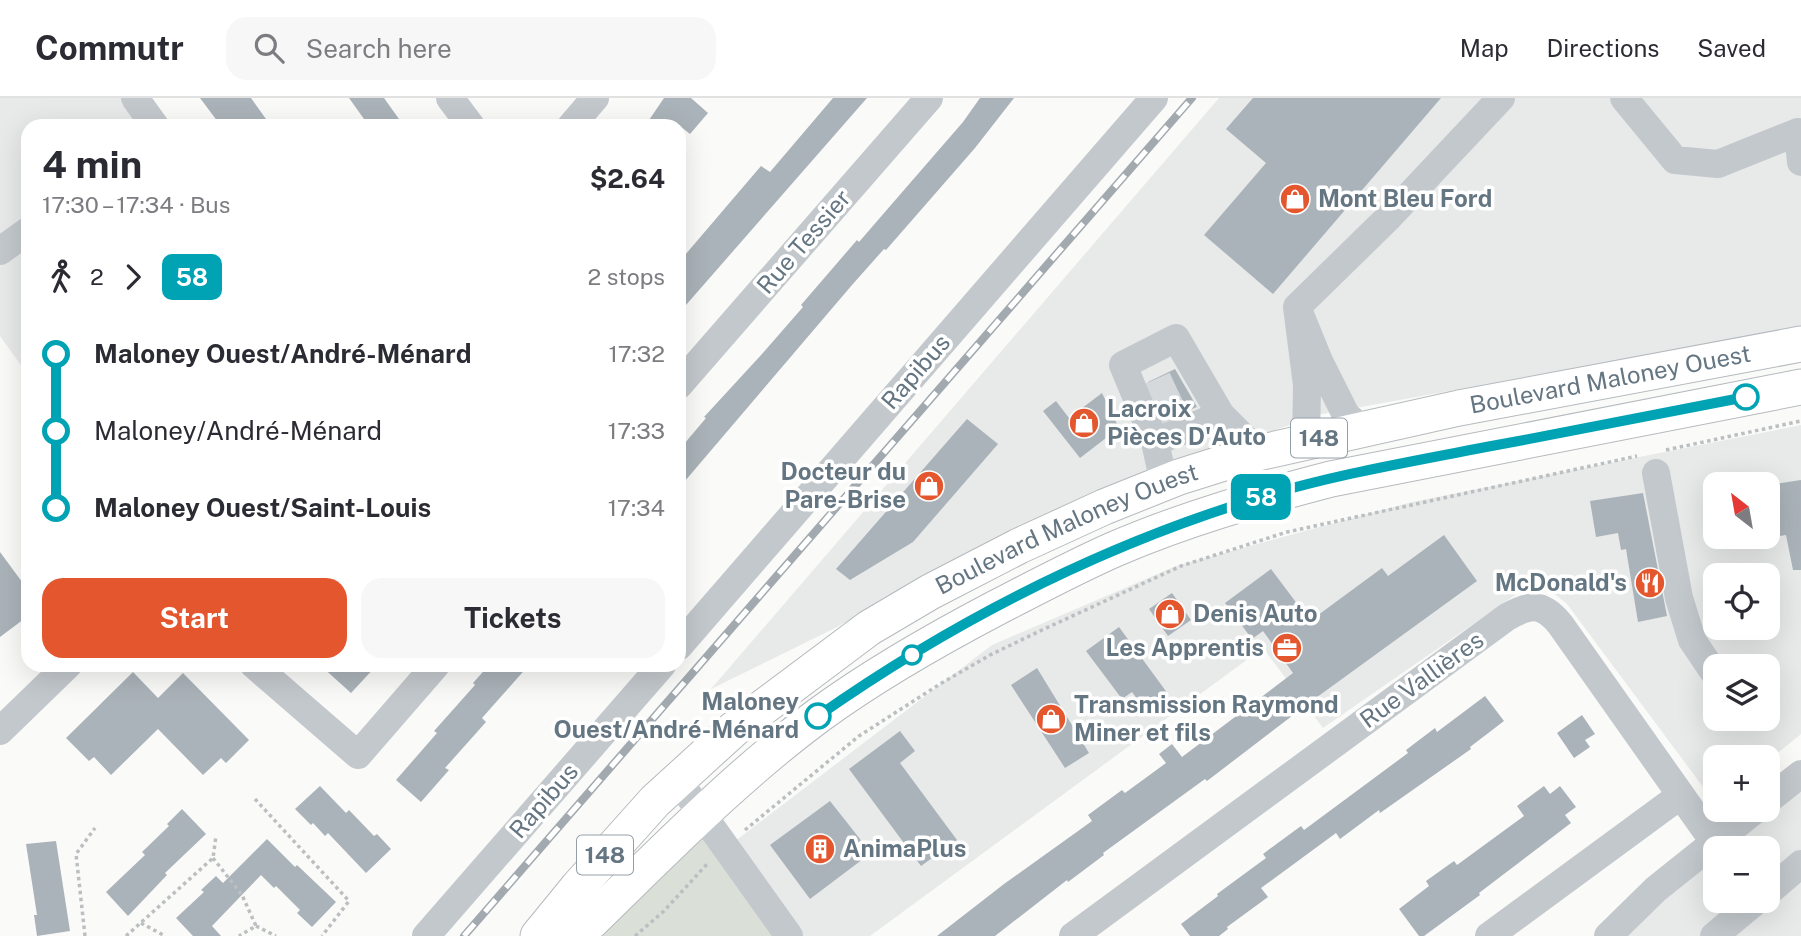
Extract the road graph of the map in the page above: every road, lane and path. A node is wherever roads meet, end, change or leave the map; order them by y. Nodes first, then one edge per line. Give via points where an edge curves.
1 (135, 98) edge
2 (450, 98) edge
3 (595, 98) edge
4 (929, 98) edge
5 (1154, 98) edge
6 (1501, 98) edge
7 (1624, 98) edge
8 (150, 119) edge
9 (466, 119) edge
10 (577, 119) edge
11 (1800, 133) edge
12 (1801, 162) edge
13 (21, 236) edge
14 (0, 251) edge
15 (1297, 307) junction
16 (1801, 344) edge
17 (686, 377) edge
18 (1801, 387) edge
19 (1201, 393) junction
20 (1149, 416) junction
21 (1801, 421) edge
22 (1362, 429) junction
23 (1306, 441) junction
24 (1258, 452) junction
25 (1651, 460) junction
26 (1164, 483) junction
27 (1685, 617) junction
28 (686, 638) edge
29 (1723, 654) edge
30 (1703, 656) edge
31 (61, 672) edge
32 (262, 672) edge
33 (430, 672) edge
34 (656, 672) edge
35 (0, 731) edge
36 (1801, 774) edge
37 (677, 779) junction
38 (1780, 791) edge
39 (1681, 795) junction
40 (255, 799) dead end
41 (701, 815) junction
42 (1740, 822) edge
43 (95, 828) dead end
44 (216, 836) dead end
45 (1710, 836) edge
46 (1722, 836) edge
47 (726, 848) junction
48 (1703, 851) edge
49 (213, 858) junction
50 (1801, 864) edge
51 (1780, 882) edge
52 (1748, 918) edge
53 (141, 923) junction
54 (256, 926) junction
55 (85, 936) edge
56 (126, 936) edge
57 (165, 936) edge
58 (239, 936) edge
59 (276, 936) edge
60 (321, 936) edge
61 (426, 936) edge
62 (538, 936) edge
63 (576, 936) edge
64 (635, 936) edge
65 (789, 936) edge
66 (1073, 936) edge
67 (1489, 936) edge
68 (1608, 936) edge
69 (1714, 936) edge

1 - 8 street
2 - 9 street
3 - 10 street
4 - 17 street, Rue Tessier
5 - 28 street, Rapibus
6 - 15 street
7 - 11 street via 1675,159 1718,164
11 - 12 street
13 - 14 street
15 - 22 street via 1346,415
15 - 23 street via 1307,385
16 - 22 main road, Boulevard Maloney Ouest / 148
18 - 41 main road, Boulevard Maloney Ouest / 148 via 1331,479 1259,497 1159,532 952,631 861,686 781,745
19 - 20 street
19 - 20 street via 1176,338 1123,365
19 - 24 street
20 - 26 street
21 - 25 path
22 - 23 main road, Boulevard Maloney Ouest / 148
23 - 24 main road, Boulevard Maloney Ouest / 148
24 - 26 main road, Boulevard Maloney Ouest / 148
25 - 27 street
25 - 47 path via 1287,533 1146,581 990,655 940,684 859,736
26 - 37 main road, Boulevard Maloney Ouest / 148 via 1019,547 869,628
27 - 29 street via 1706,631
27 - 30 street
31 - 35 street
32 - 33 street via 358,755
34 - 61 street, Rapibus
36 - 38 street
37 - 41 street
37 - 62 main road, Boulevard Maloney Ouest / 148
39 - 45 street, Rue Vallières
39 - 66 street, Rue Vallières via 1560,624 1532,606 1507,617
39 - 67 street
40 - 60 path via 349,901
41 - 47 street
41 - 63 main road, Boulevard Maloney Ouest / 148
42 - 46 street
43 - 55 path via 76,854
44 - 49 path
47 - 64 path
47 - 65 street
48 - 68 street
49 - 53 path
49 - 54 path via 242,895
50 - 51 street
52 - 69 street
53 - 56 path
53 - 57 path
54 - 58 path
54 - 59 path

